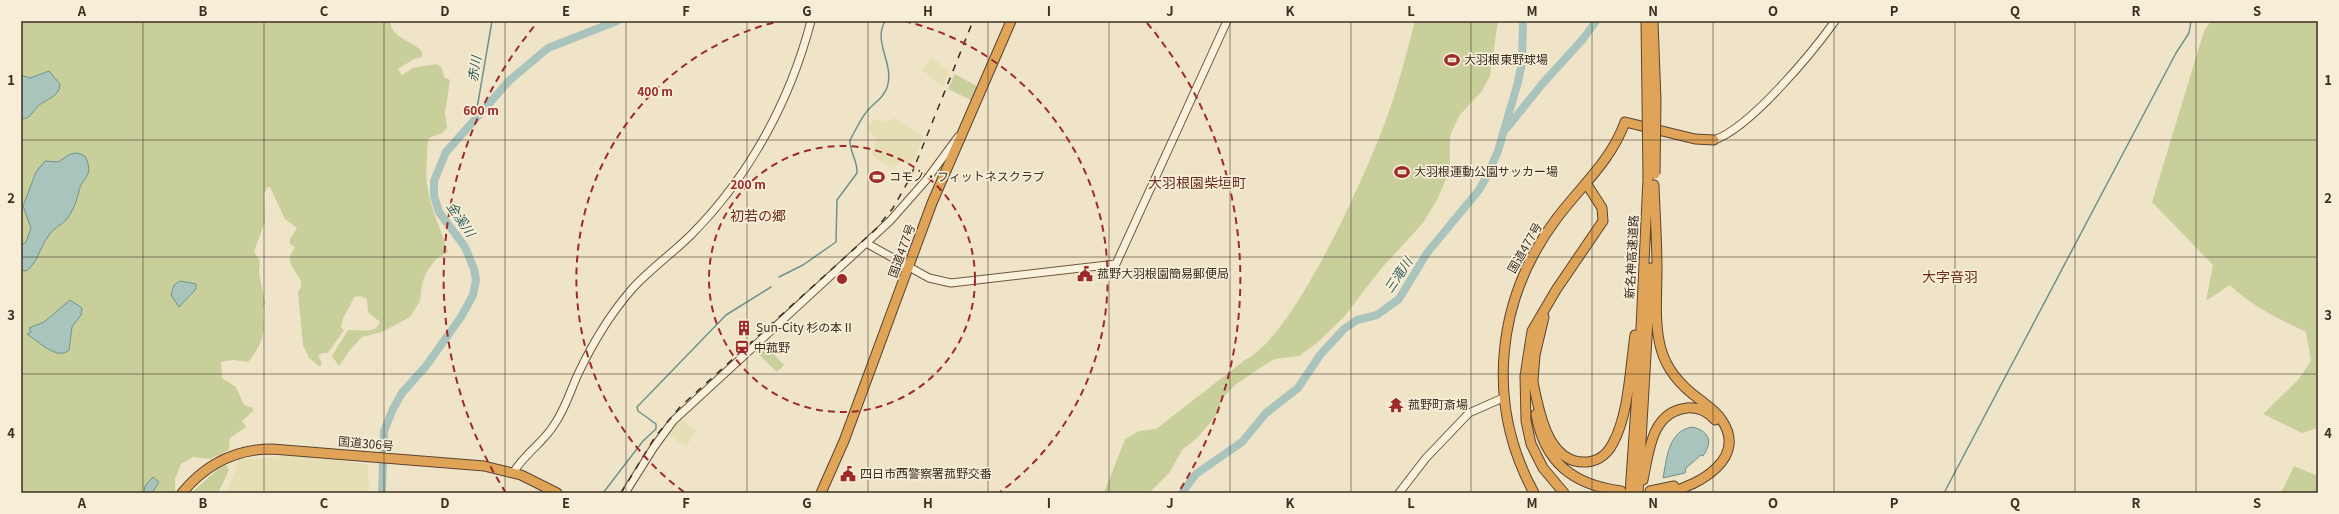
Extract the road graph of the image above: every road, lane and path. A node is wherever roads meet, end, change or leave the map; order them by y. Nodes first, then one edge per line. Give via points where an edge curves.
1 (811, 21) edge
2 (1011, 21) edge
3 (1227, 21) edge
4 (1646, 21) edge
5 (1653, 21) edge
6 (1835, 21) edge
7 (965, 130) junction
8 (1714, 140) joint
9 (1651, 176) junction
10 (1586, 183) junction
11 (1654, 185) junction
12 (866, 243) junction
13 (909, 267) junction
14 (1643, 279) junction
15 (1529, 377) junction
16 (1505, 397) junction
17 (513, 473) junction
18 (1650, 491) dead end
19 (1625, 492) edge
20 (182, 493) edge
21 (557, 493) edge
22 (625, 493) edge
23 (821, 493) edge
24 (1399, 493) edge
25 (1534, 493) edge
26 (1564, 493) edge
27 (1605, 493) edge
28 (1639, 493) edge
29 (1668, 493) edge

1 - 17 street via 785,98 745,169 692,234 632,289 587,356 554,425
2 - 7 highway, 国道477号
3 - 13 street via 1116,264 951,284 929,278
4 - 9 highway, 新名神高速道路, bridge
5 - 9 highway, 新名神高速道路, bridge via 1656,101
6 - 8 street via 1798,67 1748,120 1732,133
7 - 12 street via 909,200
7 - 13 highway, 国道477号 via 932,203
8 - 10 highway, 国道477号 via 1695,139 1625,122 1612,151
9 - 11 highway, 新名神高速道路
9 - 14 highway, 新名神高速道路
10 - 15 highway via 1602,208 1603,221 1532,331
10 - 16 highway, 国道477号 via 1539,243 1517,288 1504,343
11 - 28 highway, 新名神高速道路
11 - 29 highway via 1657,320 1662,352 1679,383 1722,419 1728,440 1725,457 1713,472 1691,486
12 - 13 street
12 - 22 street via 673,421
13 - 23 highway, 国道477号 via 844,441
14 - 15 highway via 1624,406 1616,437 1605,454 1593,461 1579,462 1567,458 1558,449 1542,420
14 - 19 highway, 新名神高速道路
15 - 19 highway via 1539,431 1550,455 1564,469 1580,478
15 - 26 highway via 1526,421 1531,444 1543,468
15 - 27 highway via 1535,435 1546,458 1571,480
16 - 24 street via 1469,413 1426,458
16 - 25 highway, 国道477号 via 1512,438 1523,471
17 - 20 highway, 国道306号 via 484,466 373,456 282,449 248,451 213,465 195,478
17 - 21 highway, 国道306号
18 - 28 highway via 1694,479 1716,461 1721,452 1723,438 1720,428 1710,415 1701,410 1687,408 1675,411 1663,420 1653,437

